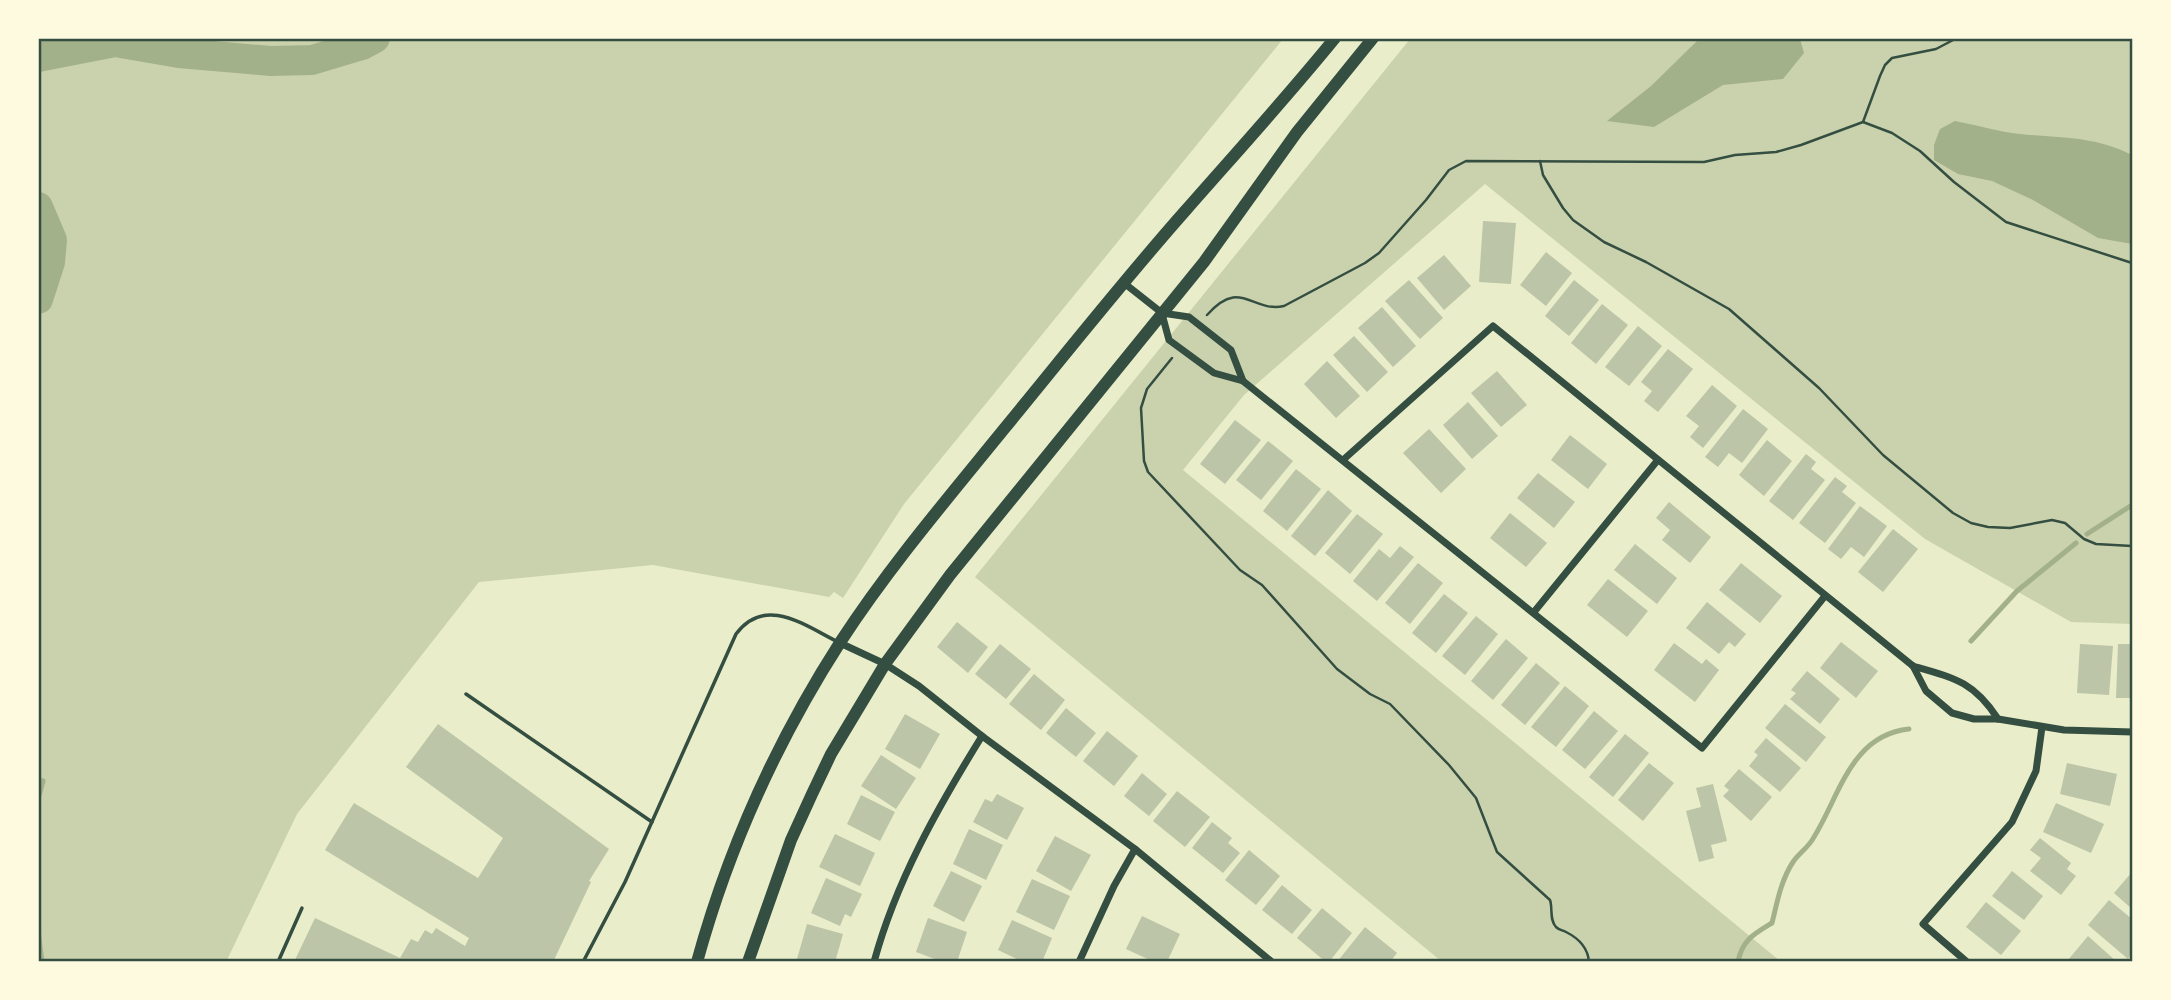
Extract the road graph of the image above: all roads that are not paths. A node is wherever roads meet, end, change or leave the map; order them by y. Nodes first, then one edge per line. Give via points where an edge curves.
1 (1335, 38) edge
2 (1373, 38) edge
3 (1124, 283) junction
4 (1162, 313) junction
5 (1243, 381) junction
6 (1343, 460) junction
7 (1657, 461) junction
8 (1825, 596) junction
9 (1534, 612) junction
10 (840, 643) junction
11 (885, 664) junction
12 (1913, 666) junction
13 (466, 694) dead end
14 (1998, 719) junction
15 (2042, 727) junction
16 (2133, 732) edge
17 (982, 736) junction
18 (652, 822) junction
19 (1136, 849) junction
20 (302, 908) dead end
21 (278, 961) edge
22 (583, 961) edge
23 (697, 961) edge
24 (748, 961) edge
25 (874, 961) edge
26 (1079, 961) edge
27 (1272, 961) edge
28 (1967, 961) edge

1 - 3 main road
2 - 4 main road
3 - 4 street
3 - 10 main road via 920,533
4 - 5 street via 1188,317 1231,351
4 - 5 street via 1169,340 1214,373
4 - 11 main road via 950,575
5 - 6 street
6 - 7 street via 1493,326
6 - 9 street
7 - 8 street
7 - 9 street
8 - 9 street via 1702,748
8 - 12 street
10 - 11 street
10 - 18 lane via 774,614 764,613 744,623
10 - 23 main road via 761,790 720,888
11 - 17 street
11 - 24 main road via 831,754 807,806
12 - 14 street via 1965,684 1984,698
12 - 14 street via 1939,705 1974,719
13 - 18 lane
14 - 15 street
15 - 16 street
15 - 28 street via 2036,771 2012,822 1923,924
17 - 19 street
17 - 25 street via 909,866
18 - 22 lane
19 - 26 street
19 - 27 street
20 - 21 lane

